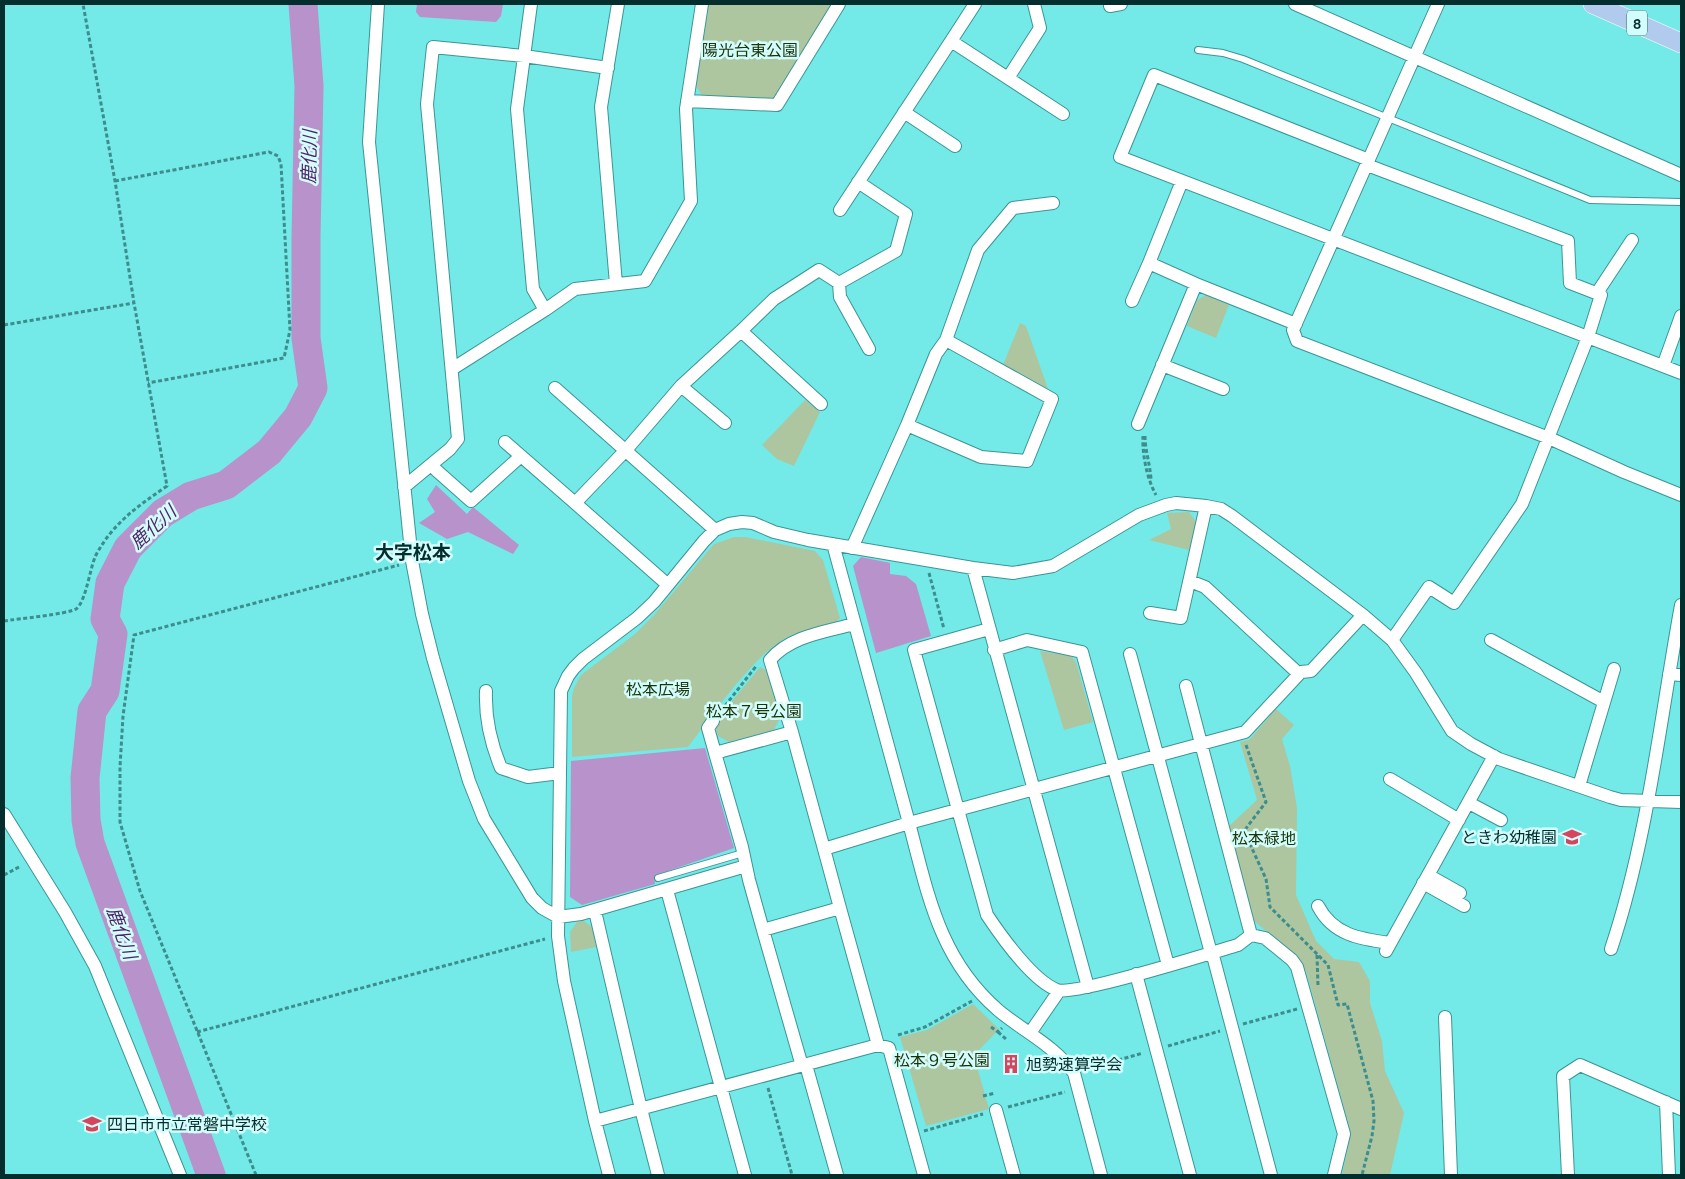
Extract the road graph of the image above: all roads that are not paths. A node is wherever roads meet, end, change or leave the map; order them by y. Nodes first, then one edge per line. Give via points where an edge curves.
1 (378, 4) edge
2 (531, 4) edge
3 (618, 4) edge
4 (702, 4) edge
5 (839, 4) edge
6 (975, 4) edge
7 (1034, 4) edge
8 (1295, 4) edge
9 (1438, 4) edge
10 (1593, 4) edge
11 (951, 41) junction
12 (1681, 43) edge
13 (1198, 50) dead end
14 (524, 56) junction
15 (1415, 56) junction
16 (608, 68) junction
17 (1008, 78) junction
18 (687, 101) junction
19 (904, 112) junction
20 (1063, 114) dead end
21 (1388, 118) junction
22 (955, 146) dead end
23 (1368, 162) junction
24 (1681, 175) edge
25 (1182, 181) junction
26 (858, 182) junction
27 (1681, 202) edge
28 (1053, 203) dead end
29 (840, 210) dead end
30 (1334, 240) junction
31 (1632, 240) dead end
32 (1149, 263) junction
33 (839, 283) junction
34 (616, 284) junction
35 (1196, 284) junction
36 (1596, 293) junction
37 (1132, 301) dead end
38 (545, 310) junction
39 (1681, 316) edge
40 (1296, 324) junction
41 (741, 331) junction
42 (1588, 337) junction
43 (946, 340) junction
44 (869, 350) dead end
45 (1162, 365) junction
46 (1663, 366) junction
47 (452, 369) junction
48 (1681, 373) edge
49 (682, 386) junction
50 (556, 388) dead end
51 (1223, 389) dead end
52 (821, 404) dead end
53 (725, 423) dead end
54 (907, 425) junction
55 (1140, 426) road end
56 (1549, 438) junction
57 (505, 442) dead end
58 (626, 450) junction
59 (521, 456) junction
60 (436, 470) dead end
61 (404, 487) junction
62 (1681, 495) edge
63 (575, 503) junction
64 (1206, 506) junction
65 (715, 530) junction
66 (833, 544) junction
67 (852, 548) junction
68 (973, 568) junction
69 (1190, 581) junction
70 (668, 585) junction
71 (1681, 606) edge
72 (1150, 613) dead end
73 (1363, 615) junction
74 (854, 624) junction
75 (990, 629) junction
76 (1392, 640) junction
77 (1491, 640) dead end
78 (994, 650) junction
79 (1130, 654) dead end
80 (1614, 669) dead end
81 (1299, 674) junction
82 (1675, 674) edge
83 (1186, 686) dead end
84 (486, 691) dead end
85 (1604, 702) junction
86 (713, 721) road end
87 (792, 732) junction
88 (1202, 744) junction
89 (715, 753) junction
90 (1158, 756) junction
91 (1494, 756) junction
92 (1114, 768) junction
93 (560, 773) junction
94 (1390, 779) dead end
95 (1578, 786) junction
96 (1034, 790) junction
97 (1649, 800) junction
98 (1681, 802) edge
99 (1469, 803) junction
100 (959, 811) junction
101 (4, 814) edge
102 (1459, 820) junction
103 (1500, 820) dead end
104 (909, 823) junction
105 (824, 849) junction
106 (743, 853) junction
107 (746, 866) junction
108 (658, 878) dead end
109 (1426, 879) junction
110 (667, 890) junction
111 (1460, 893) dead end
112 (1318, 906) dead end
113 (1464, 906) dead end
114 (840, 908) junction
115 (595, 911) junction
116 (558, 917) junction
117 (763, 930) junction
118 (1251, 935) junction
119 (1610, 949) dead end
120 (1212, 952) junction
121 (1168, 965) junction
122 (1136, 974) junction
123 (1088, 987) junction
124 (1059, 991) junction
125 (1445, 1018) dead end
126 (1030, 1033) junction
127 (878, 1045) junction
128 (804, 1066) junction
129 (722, 1088) junction
130 (1666, 1102) junction
131 (641, 1109) junction
132 (1681, 1109) edge
133 (996, 1110) dead end
134 (595, 1121) junction
135 (180, 1175) edge
136 (609, 1175) edge
137 (658, 1175) edge
138 (745, 1175) edge
139 (837, 1175) edge
140 (924, 1175) edge
141 (1014, 1175) edge
142 (1101, 1175) edge
143 (1190, 1175) edge
144 (1271, 1175) edge
145 (1334, 1175) edge
146 (1451, 1175) edge
147 (1568, 1175) edge
148 (1669, 1175) edge

1 - 61 street via 368,142
2 - 14 street
3 - 16 street
4 - 18 street
5 - 18 street via 777,105
6 - 11 street
7 - 17 street via 1040,28
8 - 15 street
9 - 15 street
10 - 12 main road, 8
11 - 17 street
11 - 19 street
13 - 21 lane via 1243,59
14 - 16 street
14 - 38 street via 517,109 533,289
14 - 47 street via 433,46 427,104
15 - 21 street
15 - 24 street
16 - 34 street via 601,107
17 - 20 street
18 - 34 street via 692,200 645,281
19 - 22 street
19 - 26 street
21 - 23 street
21 - 27 lane via 1590,200
23 - 25 street via 1154,75 1120,158
23 - 30 street
23 - 36 street via 1568,240 1570,282
25 - 30 street
25 - 32 street
26 - 29 street
26 - 33 street via 906,214 896,251
28 - 43 street via 1013,208 978,250
30 - 40 street
30 - 42 street
31 - 36 street
32 - 35 street
32 - 37 street
33 - 41 street via 819,270 774,299
33 - 44 street via 840,297
34 - 38 street via 575,289
35 - 40 street
35 - 45 street
36 - 42 street via 1602,295
38 - 47 street
39 - 46 street
40 - 56 street via 1293,330 1296,341
41 - 49 street
41 - 52 street
42 - 46 street
42 - 56 street
43 - 54 street via 936,354
43 - 54 street via 1052,399 1027,461 981,457
45 - 51 street
45 - 55 street
46 - 48 street
47 - 61 street via 458,439
49 - 53 street
49 - 58 street
50 - 58 street
54 - 67 street
56 - 62 street
56 - 76 street via 1522,504 1454,603 1429,587
57 - 59 street
58 - 63 street
58 - 65 street
59 - 60 street via 471,501
59 - 63 street
61 - 116 street via 422,614 466,773 481,811 532,898
63 - 70 street
64 - 68 street via 1176,504 1138,515 1053,566 1013,573
64 - 69 street
64 - 73 street via 1221,509 1232,516
65 - 66 street via 742,522
65 - 70 street
66 - 67 street
66 - 74 street
67 - 68 street
68 - 75 street
69 - 72 street via 1181,618
69 - 81 street via 1206,587
70 - 93 street via 637,618 583,659 568,676 561,691
71 - 82 street
73 - 76 street
73 - 81 street via 1311,672
74 - 87 street via 795,640 770,660
74 - 104 street
75 - 78 street
75 - 100 street via 914,650
76 - 91 street via 1452,732
77 - 85 street
78 - 92 street via 1027,640 1082,652
78 - 96 street
79 - 90 street
80 - 85 street
81 - 88 street via 1245,732
82 - 97 street
83 - 88 street
84 - 93 street via 486,706 501,768 528,778
85 - 95 street
86 - 89 street via 708,728
87 - 89 street
87 - 105 street
88 - 90 street
88 - 118 street
89 - 106 street
90 - 92 street
90 - 120 street
91 - 95 street
91 - 99 street
92 - 96 street
92 - 121 street
93 - 116 street
94 - 102 street
95 - 97 street via 1621,800
96 - 100 street
96 - 123 street
97 - 98 street
97 - 119 street
99 - 102 street
99 - 103 street
100 - 104 street
100 - 124 street via 987,915 1035,976
101 - 135 street via 95,966
102 - 109 street
104 - 105 street
104 - 126 street via 931,908 957,964 996,1009
105 - 114 street
106 - 107 street
106 - 108 lane
107 - 110 street
107 - 117 street
109 - 111 street
109 - 112 street via 1388,947 1344,932 1330,923
109 - 113 street
110 - 115 street
110 - 129 street
114 - 117 street
114 - 127 street
115 - 116 street
115 - 131 street
116 - 134 street via 564,980
117 - 128 street
118 - 120 street via 1238,945
118 - 145 street via 1264,938 1297,967 1344,1134
120 - 121 street
120 - 144 street
121 - 122 street
122 - 123 street
122 - 143 street
123 - 124 street
124 - 126 street
125 - 146 street
126 - 142 street via 1062,1058 1074,1073
127 - 128 street
127 - 140 street via 889,1048
128 - 129 street
128 - 139 street
129 - 131 street
129 - 138 street
130 - 132 street
130 - 147 street via 1580,1065 1563,1076
130 - 148 street
131 - 134 street
131 - 137 street
133 - 141 street
134 - 136 street

